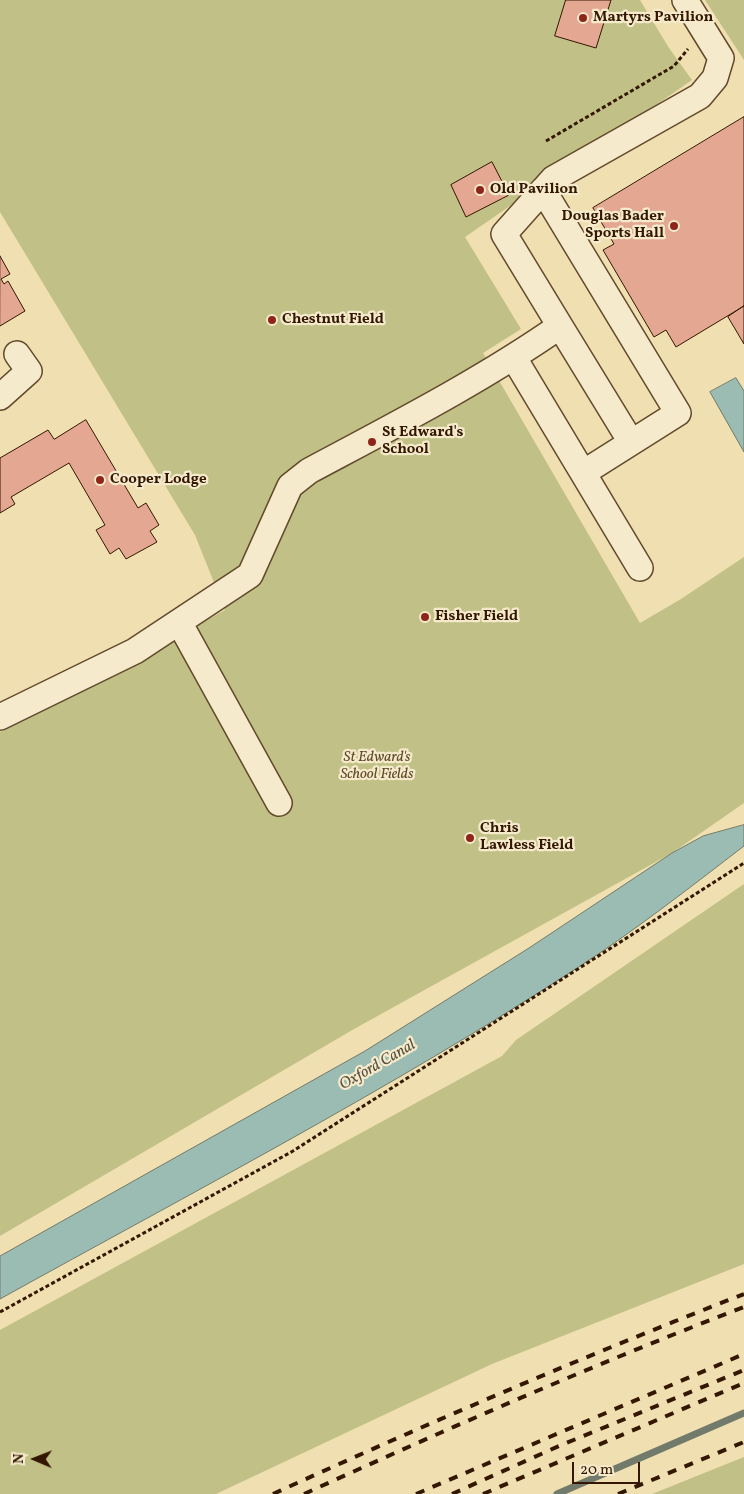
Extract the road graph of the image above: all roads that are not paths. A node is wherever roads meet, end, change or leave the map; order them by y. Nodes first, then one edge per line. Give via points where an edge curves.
1 (685, 0) edge
2 (542, 190) junction
3 (560, 326) junction
4 (17, 354) dead end
5 (514, 358) junction
6 (0, 397) edge
7 (631, 442) junction
8 (583, 473) junction
9 (640, 568) dead end
10 (179, 622) junction
11 (0, 717) edge
12 (279, 803) dead end

1 - 2 lane via 721,58 716,78 700,96 553,178
2 - 3 lane via 504,234
2 - 7 lane via 678,413
3 - 5 lane
3 - 7 lane
4 - 6 lane via 29,371
5 - 8 lane
5 - 10 lane via 310,470 290,486 250,575
7 - 8 lane
8 - 9 lane
10 - 11 lane via 135,651
10 - 12 lane

